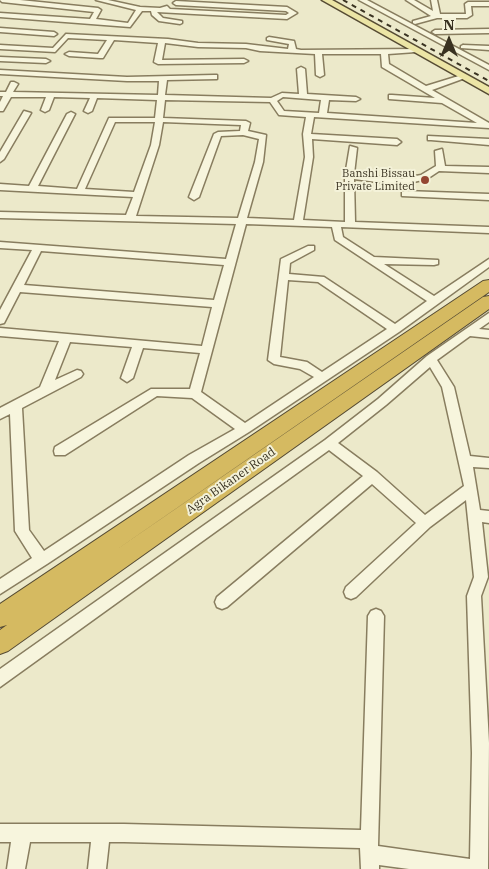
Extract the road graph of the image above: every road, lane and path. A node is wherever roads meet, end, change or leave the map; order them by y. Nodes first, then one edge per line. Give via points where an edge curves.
1 (2, 0) edge
2 (9, 0) edge
3 (99, 0) edge
4 (131, 0) edge
5 (326, 0) edge
6 (362, 0) edge
7 (375, 0) edge
8 (409, 0) edge
9 (434, 0) edge
10 (179, 2) edge
11 (489, 4) edge
12 (124, 6) junction
13 (140, 9) junction
14 (157, 10) junction
15 (0, 15) edge
16 (437, 16) junction
17 (92, 21) junction
18 (180, 22) dead end
19 (415, 22) junction
20 (130, 24) junction
21 (0, 30) edge
22 (489, 31) edge
23 (434, 32) junction
24 (54, 34) dead end
25 (112, 38) junction
26 (10, 39) dead end
27 (122, 39) junction
28 (269, 39) dead end
29 (35, 40) dead end
30 (162, 41) junction
31 (190, 44) junction
32 (2, 47) edge
33 (463, 47) junction
34 (29, 48) junction
35 (489, 48) edge
36 (416, 50) junction
37 (292, 51) junction
38 (318, 52) junction
39 (384, 52) junction
40 (69, 54) dead end
41 (100, 56) junction
42 (0, 59) edge
43 (46, 61) dead end
44 (188, 61) junction
45 (244, 61) dead end
46 (489, 61) edge
47 (489, 68) edge
48 (300, 69) dead end
49 (92, 71) junction
50 (0, 72) edge
51 (320, 75) dead end
52 (462, 76) junction
53 (214, 77) dead end
54 (163, 78) junction
55 (409, 78) junction
56 (14, 84) dead end
57 (426, 89) junction
58 (489, 91) edge
59 (4, 94) edge
60 (52, 94) junction
61 (303, 96) junction
62 (94, 97) junction
63 (392, 97) dead end
64 (161, 98) junction
65 (325, 98) junction
66 (408, 98) junction
67 (356, 99) dead end
68 (272, 100) junction
69 (444, 101) junction
70 (0, 109) edge
71 (45, 110) dead end
72 (88, 111) dead end
73 (27, 113) dead end
74 (71, 114) dead end
75 (310, 116) junction
76 (323, 116) junction
77 (160, 120) junction
78 (489, 126) edge
79 (243, 133) junction
80 (308, 136) junction
81 (431, 138) dead end
82 (397, 142) dead end
83 (489, 142) edge
84 (353, 148) dead end
85 (439, 151) dead end
86 (0, 159) edge
87 (441, 168) junction
88 (489, 170) edge
89 (350, 176) junction
90 (0, 187) edge
91 (32, 189) junction
92 (80, 191) junction
93 (406, 194) dead end
94 (138, 195) junction
95 (194, 197) dead end
96 (489, 197) edge
97 (0, 215) edge
98 (130, 218) junction
99 (243, 221) junction
100 (298, 224) junction
101 (336, 225) junction
102 (350, 226) junction
103 (489, 230) edge
104 (0, 245) edge
105 (38, 248) junction
106 (311, 248) dead end
107 (370, 260) junction
108 (230, 262) junction
109 (434, 262) dead end
110 (489, 262) edge
111 (284, 277) junction
112 (489, 285) edge
113 (17, 288) junction
114 (434, 301) junction
115 (489, 302) edge
116 (218, 304) junction
117 (489, 317) edge
118 (0, 320) edge
119 (460, 322) junction
120 (395, 328) junction
121 (0, 332) edge
122 (489, 334) edge
123 (66, 337) junction
124 (139, 343) junction
125 (206, 350) junction
126 (431, 359) junction
127 (77, 374) dead end
128 (322, 377) junction
129 (127, 378) dead end
130 (45, 390) junction
131 (195, 394) junction
132 (16, 406) junction
133 (0, 414) edge
134 (245, 428) junction
135 (329, 443) junction
136 (60, 451) dead end
137 (465, 461) junction
138 (489, 463) edge
139 (372, 476) junction
140 (471, 488) junction
141 (482, 516) edge
142 (426, 523) junction
143 (42, 560) junction
144 (484, 585) edge
145 (0, 587) edge
146 (350, 592) dead end
147 (222, 602) dead end
148 (376, 616) dead end
149 (0, 617) edge
150 (0, 643) edge
151 (483, 658) edge
152 (0, 679) edge
153 (485, 753) edge
154 (0, 833) edge
155 (22, 833) junction
156 (101, 833) junction
157 (370, 854) edge
158 (16, 869) edge
159 (97, 869) edge
160 (474, 869) edge
161 (479, 869) edge

1 - 2 street
2 - 17 street via 98,10
3 - 12 street
4 - 12 street
5 - 36 main road
6 - 47 street
7 - 19 street
8 - 16 street
9 - 16 street
10 - 14 street
10 - 14 street via 286,9 294,13 287,17
11 - 16 street via 468,4 470,15 467,16
12 - 13 street
13 - 14 street
13 - 20 street
14 - 18 street via 154,14 161,20
15 - 17 street
16 - 19 street
17 - 20 street
19 - 23 street
20 - 27 street
21 - 24 street
22 - 23 street
23 - 33 street
25 - 27 street
25 - 34 street via 66,36 56,50
25 - 41 street
26 - 32 street
27 - 30 street
28 - 37 street via 292,42
29 - 34 street
30 - 31 street
30 - 44 street via 158,62
31 - 37 street
31 - 44 street
32 - 34 street
33 - 35 street
33 - 46 street
36 - 39 street
36 - 52 main road
37 - 38 street
38 - 39 street via 337,55
38 - 51 street
39 - 55 street via 385,65
40 - 41 street
41 - 49 street
42 - 43 street
44 - 45 street
48 - 61 street
49 - 50 street
49 - 54 street
52 - 57 street
52 - 58 main road
53 - 54 street
54 - 64 street
55 - 57 street
55 - 66 street
56 - 59 street
57 - 69 street
59 - 60 street
59 - 70 street
60 - 62 street
60 - 71 street
61 - 65 street
61 - 68 street via 282,95
62 - 64 street
62 - 72 street
63 - 66 street
64 - 68 street
64 - 77 street
65 - 67 street
65 - 76 street
66 - 69 street
68 - 75 street via 282,113
69 - 78 street
73 - 86 street
74 - 91 street
75 - 76 street
75 - 80 street
76 - 78 street
77 - 79 street via 246,123
77 - 92 street via 112,120
77 - 94 street
79 - 95 street via 218,134
79 - 99 street via 263,137
80 - 82 street
80 - 100 street via 309,157
81 - 83 street
84 - 89 street
85 - 87 street
87 - 88 street
87 - 89 street via 424,177 400,182
89 - 102 street
90 - 91 street
91 - 92 street
92 - 94 street
93 - 96 street
94 - 98 street
97 - 98 street
98 - 99 street
99 - 100 street
99 - 108 street
100 - 101 street
101 - 102 street
101 - 107 street via 338,238
102 - 103 street
104 - 105 street
105 - 108 street
105 - 113 street
106 - 111 street via 286,261
107 - 109 street
107 - 114 street
108 - 116 street
110 - 114 street
111 - 120 street via 320,279
111 - 128 street via 274,360 303,365
112 - 119 highway
113 - 116 street
113 - 118 street
114 - 120 street
115 - 119 highway
116 - 125 street
117 - 119 street
119 - 122 street
119 - 126 street
119 - 149 highway
119 - 150 highway, Agra Bikaner Road
120 - 128 street
121 - 123 street
123 - 124 street
123 - 130 street
124 - 125 street
124 - 129 street
125 - 131 street
126 - 135 street
126 - 137 street via 448,387
127 - 130 street
128 - 134 street
130 - 132 street
131 - 134 street
131 - 136 street via 154,392
132 - 133 street
132 - 143 street via 22,531
134 - 143 street
135 - 139 street
135 - 152 street
137 - 138 street
137 - 140 street
139 - 142 street
139 - 147 street
140 - 141 street
140 - 142 street
141 - 144 street
142 - 146 street
143 - 145 street
144 - 151 street via 474,596
148 - 157 street
151 - 153 street
153 - 161 street
154 - 155 street
155 - 156 street
155 - 158 street
156 - 157 street
156 - 159 street
157 - 160 street

